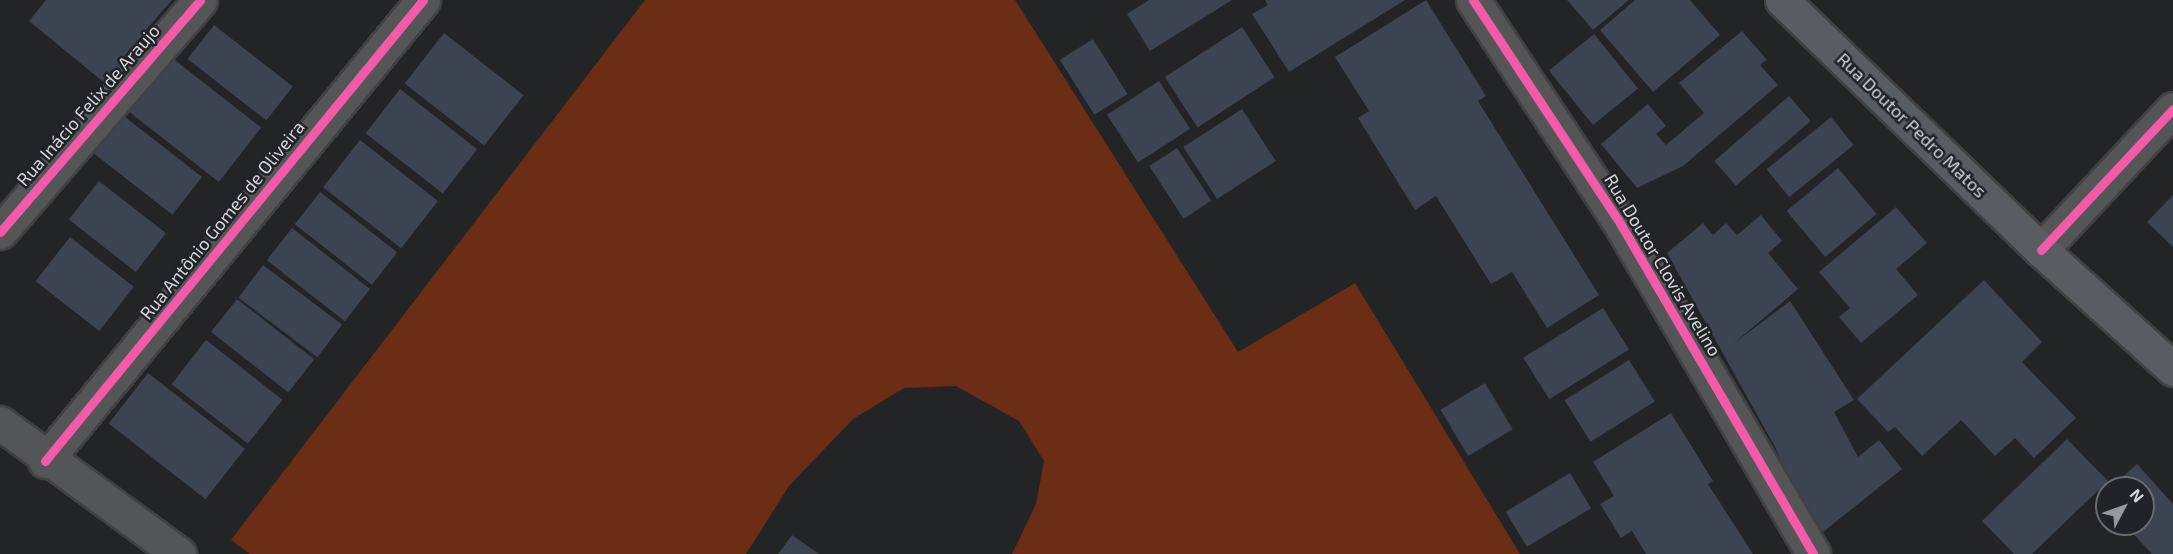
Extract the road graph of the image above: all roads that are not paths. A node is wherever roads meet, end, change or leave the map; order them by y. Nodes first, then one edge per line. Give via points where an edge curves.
1 (200, 0) edge
2 (423, 0) edge
3 (1473, 0) edge
4 (1782, 0) edge
5 (2173, 109) edge
6 (0, 232) edge
7 (2041, 250) junction
8 (2173, 369) edge
9 (0, 423) edge
10 (45, 461) junction
11 (179, 554) edge
12 (1813, 554) edge

1 - 6 street, Rua Inácio Felix de Araujo
2 - 10 street, Rua Antônio Gomes de Oliveira
3 - 12 street, Rua Doutor Clovis Avelino via 1617,218
4 - 7 main road, Rua Doutor Pedro Matos
5 - 7 street
7 - 8 main road, Rua Doutor Pedro Matos
9 - 10 street
10 - 11 street

